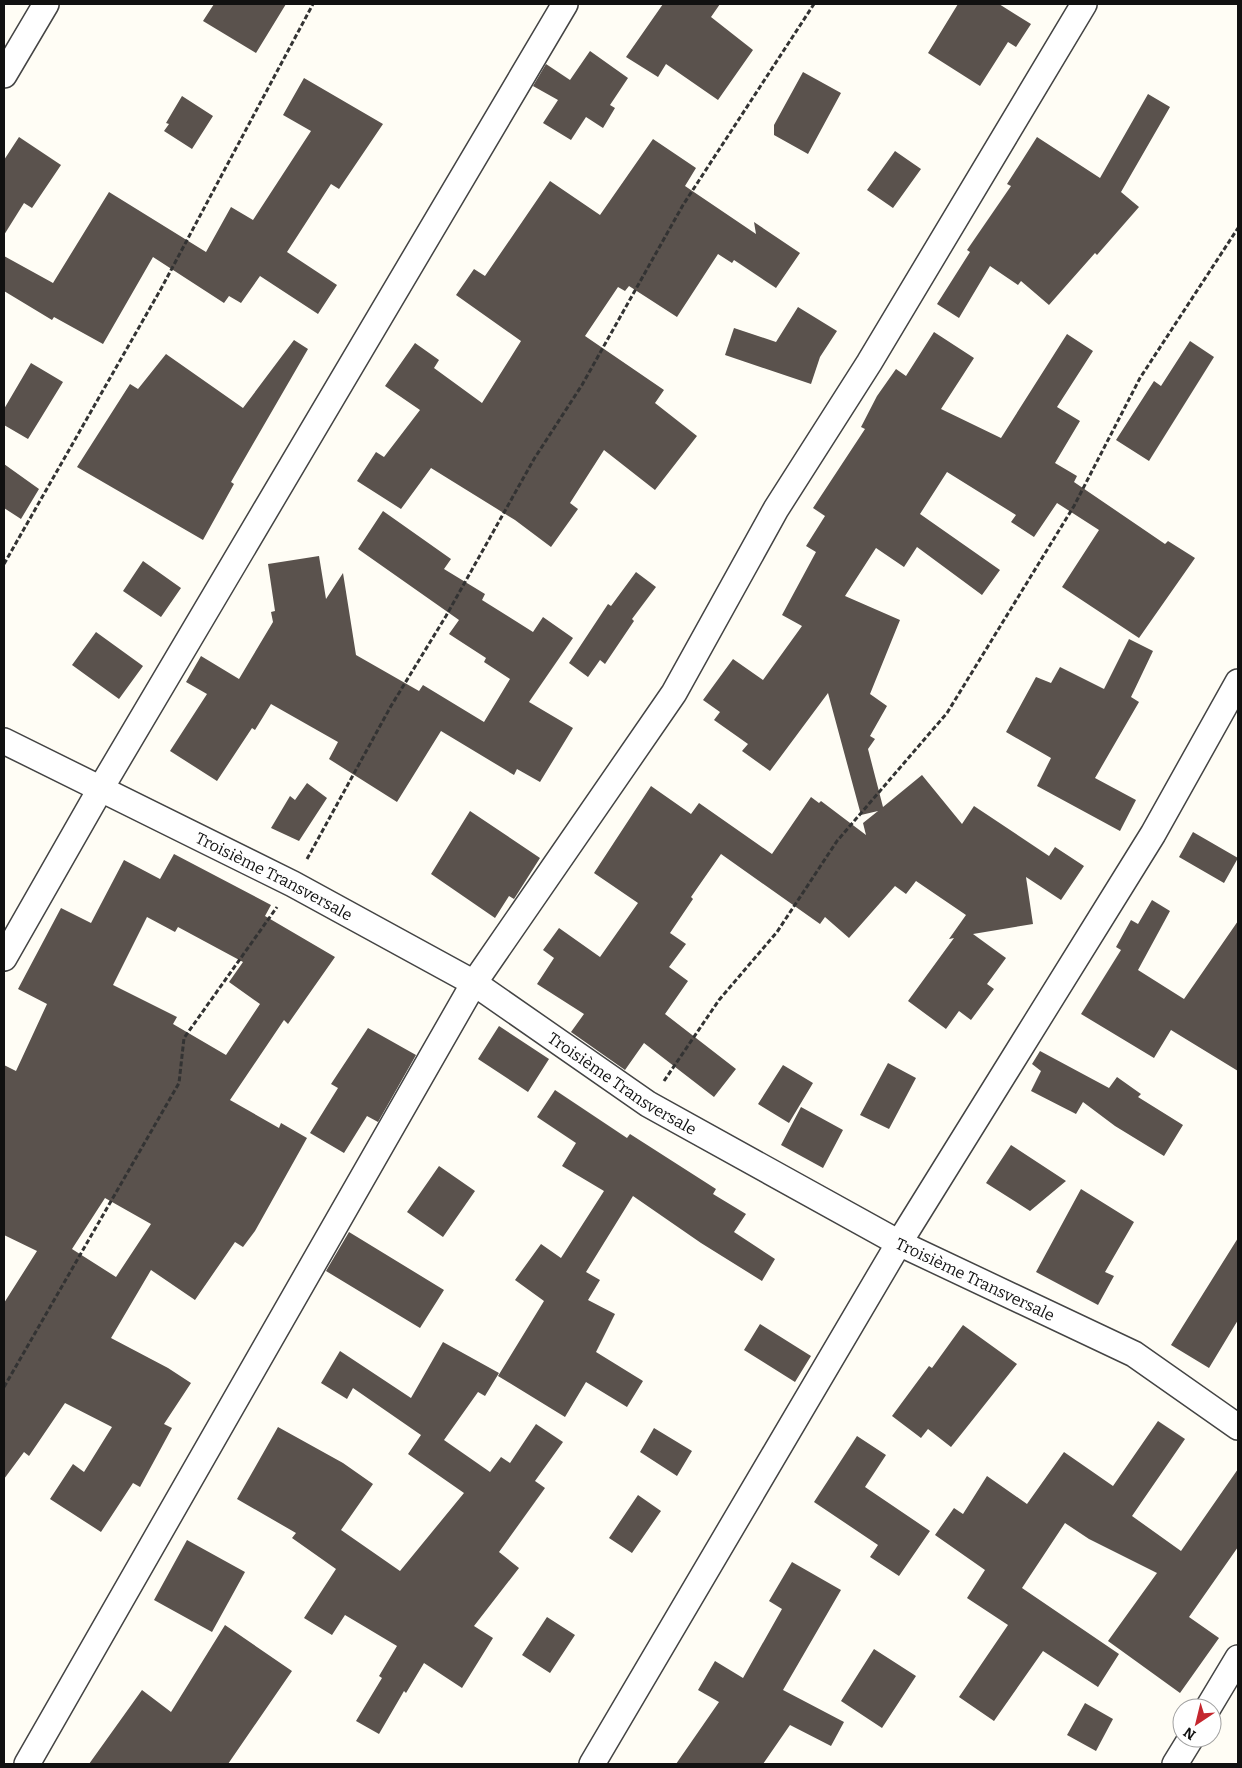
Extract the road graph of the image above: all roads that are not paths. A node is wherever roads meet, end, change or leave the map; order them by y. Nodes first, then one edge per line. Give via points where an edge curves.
1 (46, 4) edge
2 (565, 4) edge
3 (1084, 4) edge
4 (4, 75) edge
5 (1238, 682) edge
6 (4, 741) edge
7 (101, 788) junction
8 (4, 958) edge
9 (474, 984) junction
10 (899, 1243) junction
11 (1238, 1427) edge
12 (1238, 1658) edge
13 (1214, 1698) edge
14 (1184, 1748) edge
15 (28, 1764) edge
16 (592, 1764) edge
17 (1175, 1764) edge

1 - 4 street
2 - 7 street
3 - 9 street via 869,363 776,509 674,693
5 - 10 street via 1153,834
6 - 7 street, Troisième Transversale
7 - 8 street
7 - 9 street, Troisième Transversale via 293,884
9 - 10 street, Troisième Transversale via 648,1104
9 - 15 street
10 - 11 street, Troisième Transversale via 1134,1354
10 - 16 street
12 - 13 street
14 - 17 street

